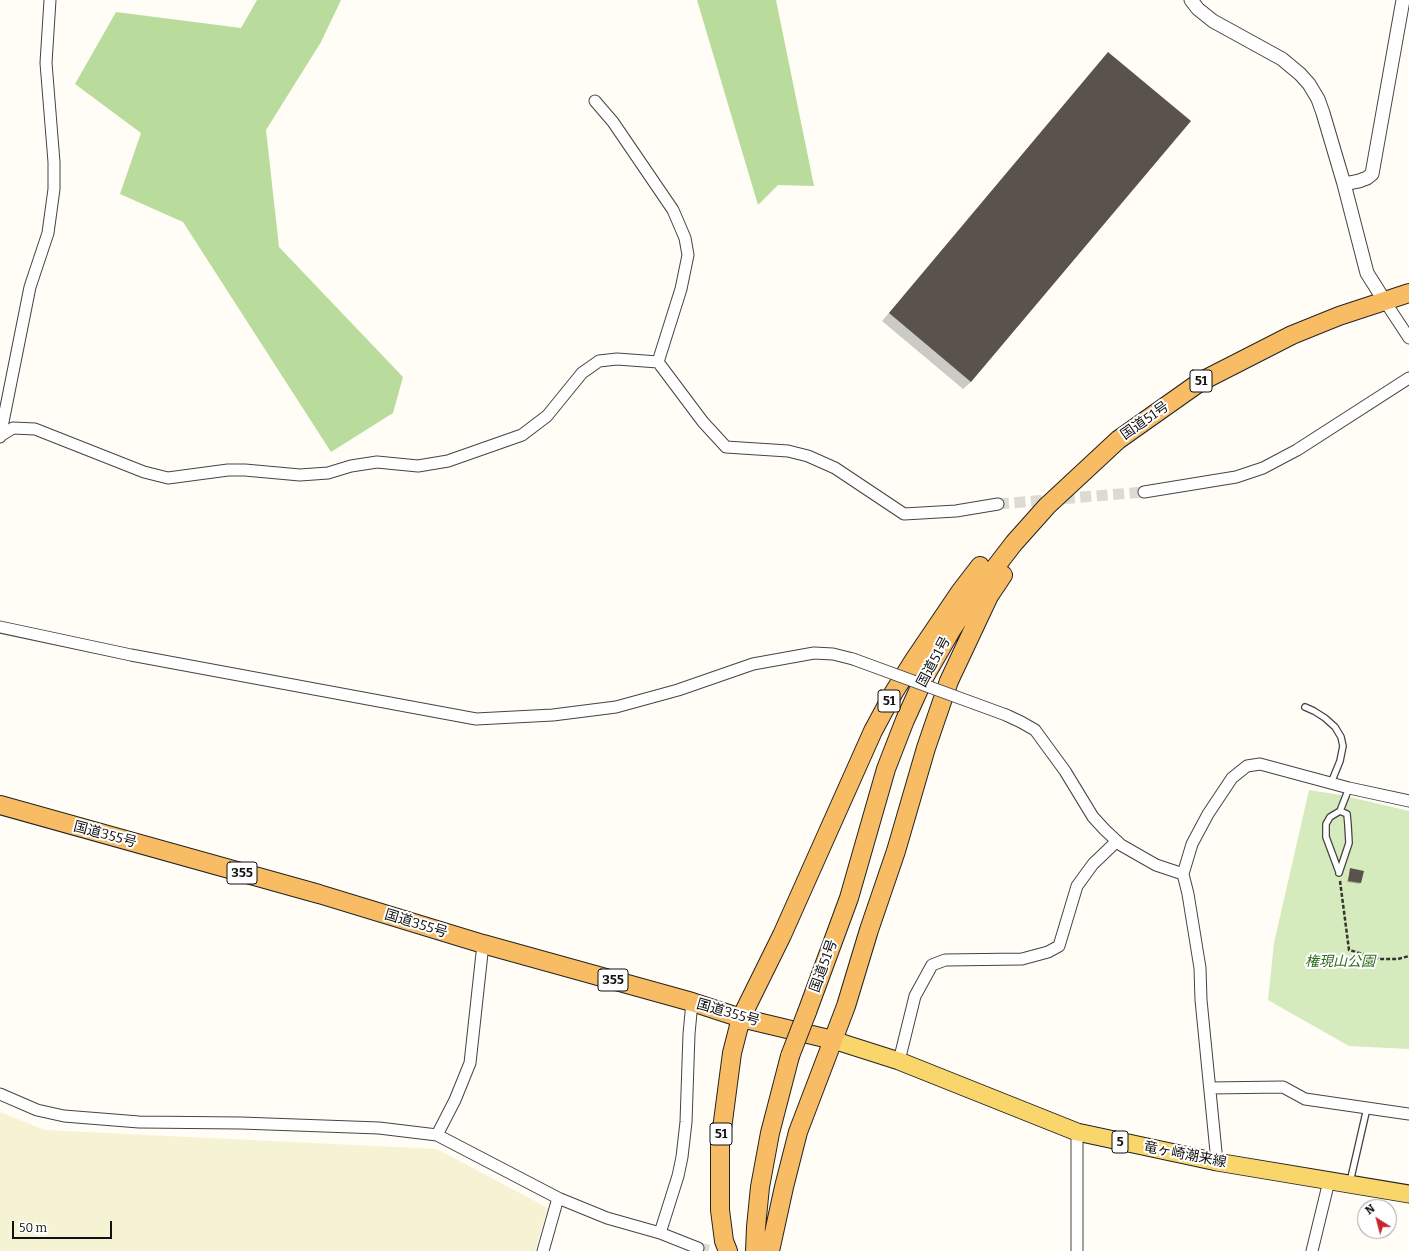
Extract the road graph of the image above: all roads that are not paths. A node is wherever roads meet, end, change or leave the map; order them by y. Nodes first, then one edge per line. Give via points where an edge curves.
1 (50, 0) edge
2 (1191, 0) edge
3 (1403, 0) edge
4 (595, 101) dead end
5 (1344, 184) junction
6 (1409, 293) edge
7 (1384, 300) junction
8 (1409, 338) edge
9 (658, 362) junction
10 (1409, 378) edge
11 (0, 436) edge
12 (1118, 440) junction
13 (1144, 492) tunnel mouth
14 (998, 504) tunnel mouth
15 (0, 627) edge
16 (1305, 707) dead end
17 (1331, 783) junction
18 (1349, 788) junction
19 (1409, 802) edge
20 (0, 805) edge
21 (1340, 811) junction
22 (1117, 841) junction
23 (1183, 874) junction
24 (483, 944) junction
25 (692, 1002) junction
26 (741, 1018) junction
27 (833, 1040) junction
28 (899, 1061) junction
29 (1210, 1088) junction
30 (0, 1094) edge
31 (1367, 1108) junction
32 (1409, 1114) edge
33 (1077, 1132) junction
34 (437, 1135) junction
35 (1217, 1162) junction
36 (1329, 1181) junction
37 (1349, 1184) junction
38 (1409, 1194) edge
39 (558, 1198) junction
40 (660, 1233) junction
41 (698, 1248) dead end
42 (543, 1251) edge
43 (728, 1251) edge
44 (755, 1251) edge
45 (770, 1251) edge
46 (1077, 1251) edge
47 (1312, 1251) edge

1 - 11 street via 46,63 54,189 48,233 30,287
2 - 5 street via 1213,20 1282,59 1305,79 1318,99
3 - 5 street via 1372,174 1359,182
4 - 9 street via 613,122 673,210 685,238 688,255 681,289
5 - 7 street via 1367,273
6 - 7 highway, 国道51号 / 51
7 - 8 street
7 - 12 highway, 国道51号 / 51 via 1292,335 1245,358 1200,382
9 - 11 street via 617,359 599,361 582,373 547,416 522,435 448,461 418,466 377,462 328,473 300,475 228,470 168,478 144,472 35,429 14,428
9 - 14 street via 703,422 726,447 788,451 808,456 835,468 904,514 956,511
10 - 13 street via 1297,450 1263,468 1236,477
12 - 26 highway, 51 via 1054,490 1006,536 960,592 914,660 873,731 782,935
12 - 27 highway, 51 via 1053,510 1010,564 989,596 966,643 949,681 926,748 896,851
12 - 44 highway, 国道51号 / 51, bridge via 1048,506 1014,543 972,597 925,676 905,720 886,769 849,898 790,1056 781,1087 760,1187
15 - 22 street, bridge via 131,655 476,719 552,715 616,706 678,690 753,664 814,653 833,654 1006,715 1035,730 1065,771 1093,817
16 - 17 lane via 1325,718 1341,737 1343,746 1340,761
17 - 18 street
17 - 23 street via 1260,764 1246,766 1232,778 1208,814 1192,844
18 - 19 street
18 - 21 lane
20 - 24 highway, 国道355号 / 355 via 318,894
21 - 21 lane via 1330,816 1326,824 1326,837 1339,872 1348,843 1347,814
22 - 23 street via 1156,865
22 - 28 street via 1093,864 1077,886 1059,946 1048,952 1022,959 945,960 932,965 916,996
23 - 29 street via 1200,968
24 - 25 highway, 国道355号 / 355
24 - 34 street via 470,1063
25 - 26 highway, 国道355号 / 355
25 - 40 street via 682,1157
26 - 27 highway, 国道355号 / 355
26 - 43 highway, 51 via 732,1054 720,1144 720,1210 724,1241
27 - 28 main road, 竜ヶ崎潮来線 / 5
27 - 45 highway, 51 via 798,1132
28 - 33 main road, 竜ヶ崎潮来線 / 5
29 - 31 street via 1283,1087 1305,1099
29 - 35 street
30 - 34 street via 37,1110 64,1116 139,1122 379,1128
31 - 32 street
31 - 37 lane
33 - 35 main road, 竜ヶ崎潮来線 / 5
33 - 46 street
34 - 39 street
35 - 36 main road, 竜ヶ崎潮来線 / 5
36 - 37 main road, 竜ヶ崎潮来線 / 5
36 - 47 street
37 - 38 main road, 竜ヶ崎潮来線 / 5
39 - 40 street via 607,1218
39 - 42 street
40 - 41 street

